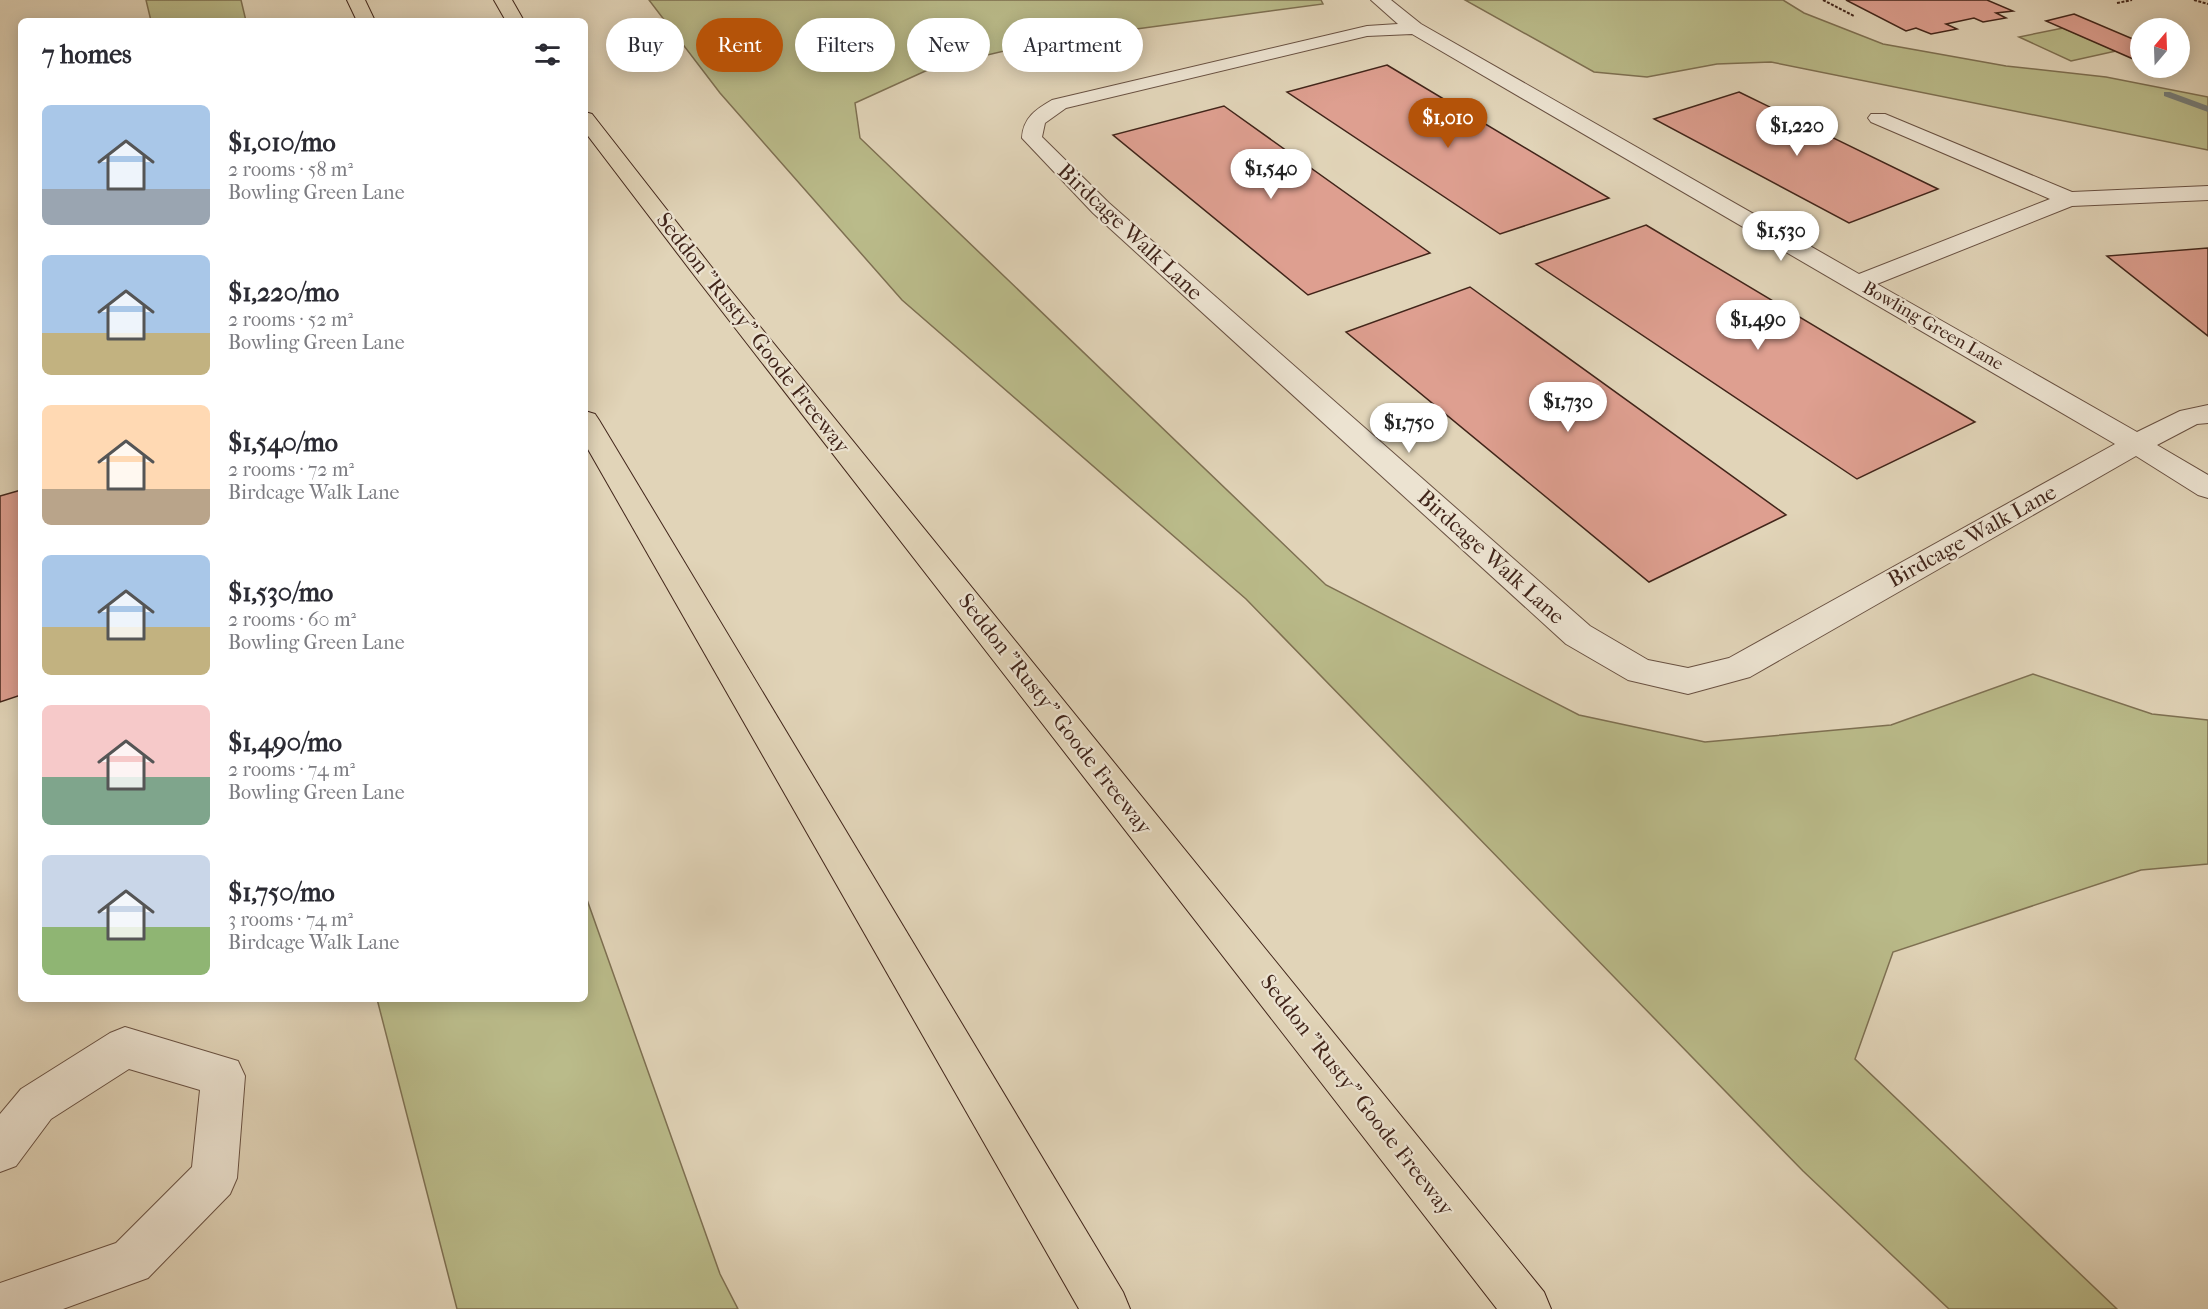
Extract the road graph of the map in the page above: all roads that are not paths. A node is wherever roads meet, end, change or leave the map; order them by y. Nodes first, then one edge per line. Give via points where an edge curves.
1 (356, 0) edge
2 (503, 0) edge
3 (1380, 0) edge
4 (365, 18) edge
5 (513, 18) edge
6 (1415, 28) junction
7 (1878, 118) dead end
8 (588, 122) edge
9 (2208, 193) edge
10 (2069, 199) junction
11 (1858, 283) junction
12 (2208, 414) edge
13 (588, 425) edge
14 (2136, 444) junction
15 (2208, 488) edge
16 (0, 1150) edge
17 (0, 1307) edge
18 (1106, 1309) edge
19 (1527, 1309) edge

1 - 4 highway
2 - 5 highway
3 - 6 street, Bowling Green Lane
6 - 11 street, Bowling Green Lane
6 - 14 street, Birdcage Walk Lane via 1367,31 1059,104 1037,117 1031,128 1032,138 1101,208 1578,635 1640,671 1688,681 1738,668
7 - 10 street
8 - 19 highway, Seddon "Rusty" Goode Freeway
9 - 10 street
10 - 11 street
11 - 14 street, Bowling Green Lane
12 - 14 street via 2190,417
13 - 18 highway
14 - 15 street, Bowling Green Lane
16 - 17 street via 36,1104 125,1047 223,1076 214,1178 130,1261

